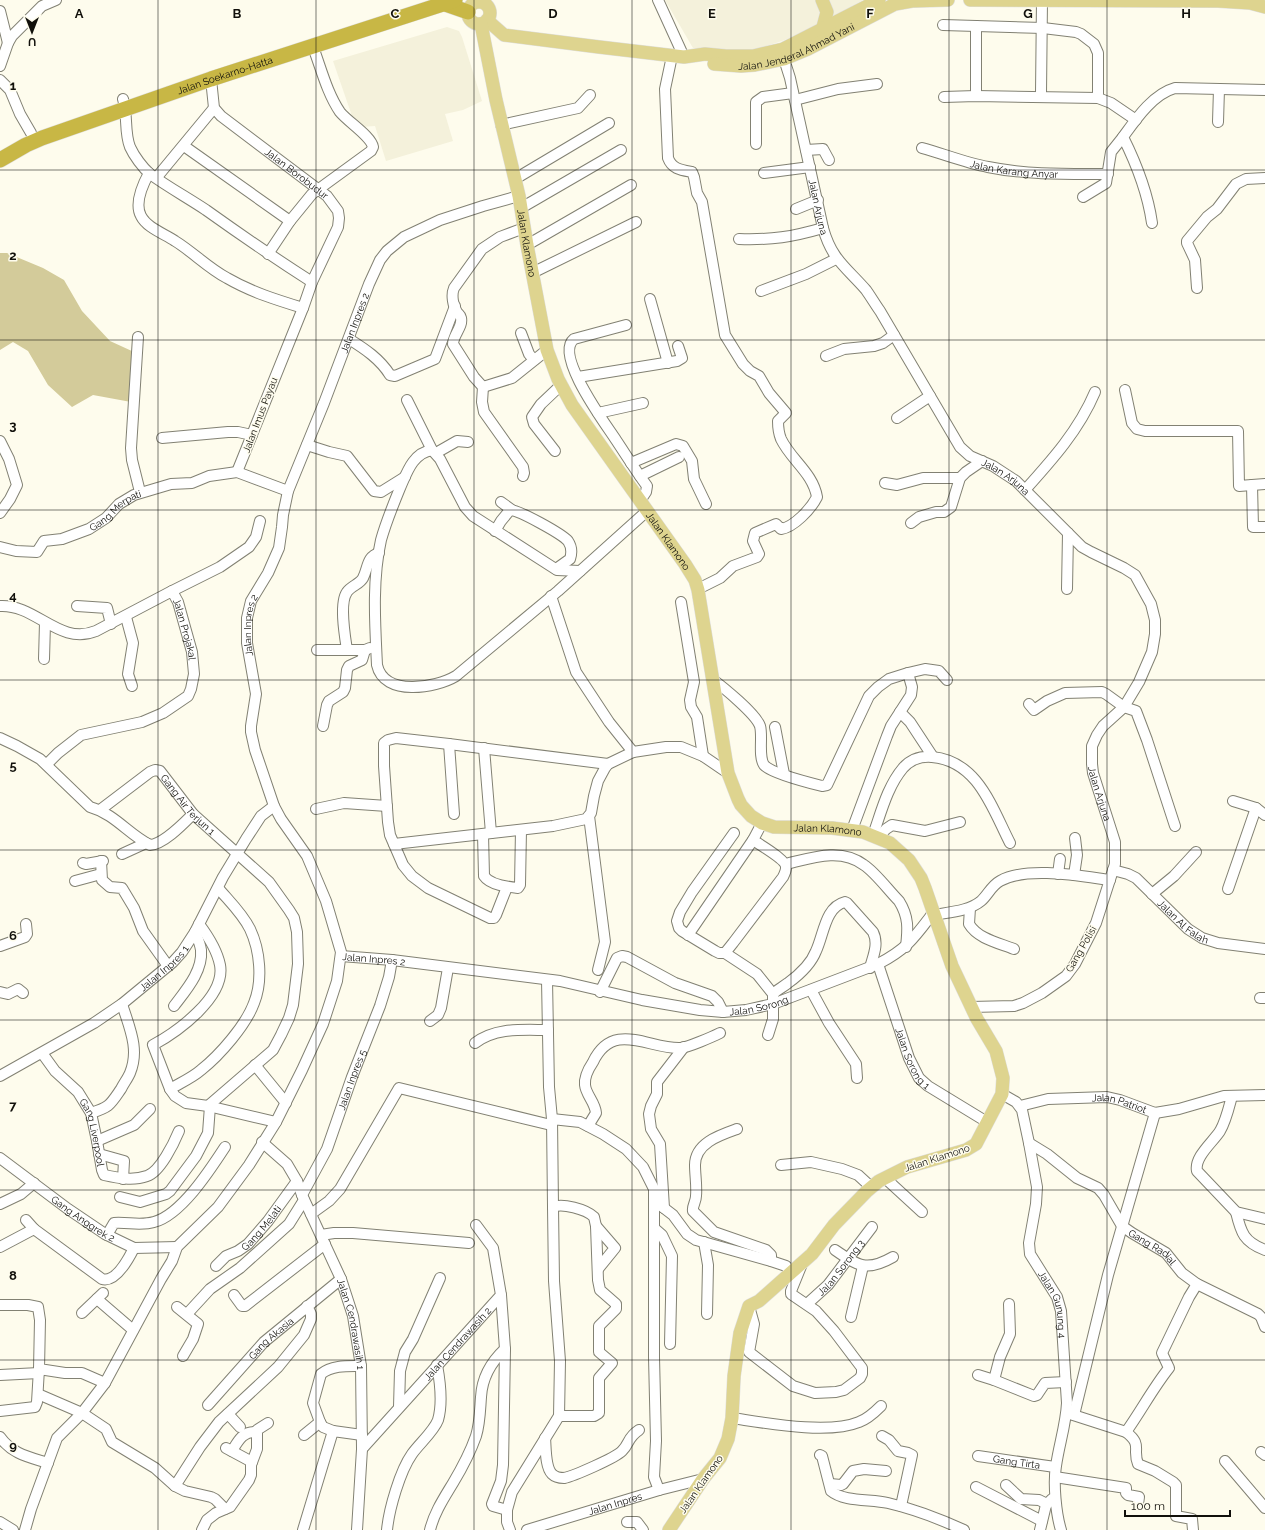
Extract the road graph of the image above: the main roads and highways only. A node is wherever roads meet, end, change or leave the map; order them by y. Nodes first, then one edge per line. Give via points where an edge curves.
1 (423, 0) edge
2 (489, 0) edge
3 (822, 0) edge
4 (879, 0) edge
5 (948, 0) edge
6 (970, 0) edge
7 (1016, 0) edge
8 (906, 1) edge
9 (450, 2) edge
10 (1042, 4) edge
11 (470, 6) edge
12 (1265, 7) edge
13 (486, 19) junction
14 (823, 27) junction
15 (681, 57) junction
16 (125, 104) junction
17 (0, 152) edge
18 (0, 160) edge
19 (674, 1528) edge

1 - 16 highway, Jalan Soekarno-Hatta
2 - 13 main road, Jalan Klamono
3 - 14 main road via 827,12
4 - 14 main road, Jalan Jenderal Ahmad Yani
5 - 8 main road, Jalan Jenderal Ahmad Yani
6 - 7 main road
7 - 10 main road
8 - 15 main road, Jalan Jenderal Ahmad Yani via 895,4 808,50 765,64 742,66 704,63
9 - 11 highway
9 - 16 highway, Jalan Soekarno-Hatta
10 - 12 main road via 1218,1 1250,3
11 - 13 main road via 471,21
11 - 13 main road via 479,3 485,5 488,8
13 - 15 main road, Jalan Jenderal Ahmad Yani via 504,35
13 - 19 main road, Jalan Klamono via 501,125 520,202 548,350 561,385 572,404 695,580 728,773 741,805 762,824 774,827 852,830 876,836 896,847 909,860 921,878 952,966 971,1008 998,1056 1002,1072 1002,1094 979,1140 971,1148 907,1167 871,1187 834,1225 802,1264 760,1301 750,1306 740,1333 728,1439 720,1458 703,1479
14 - 15 main road, Jalan Jenderal Ahmad Yani via 783,48 753,56 706,54
16 - 17 highway, Jalan Soekarno-Hatta via 31,133
16 - 18 highway, Jalan Soekarno-Hatta via 32,142

